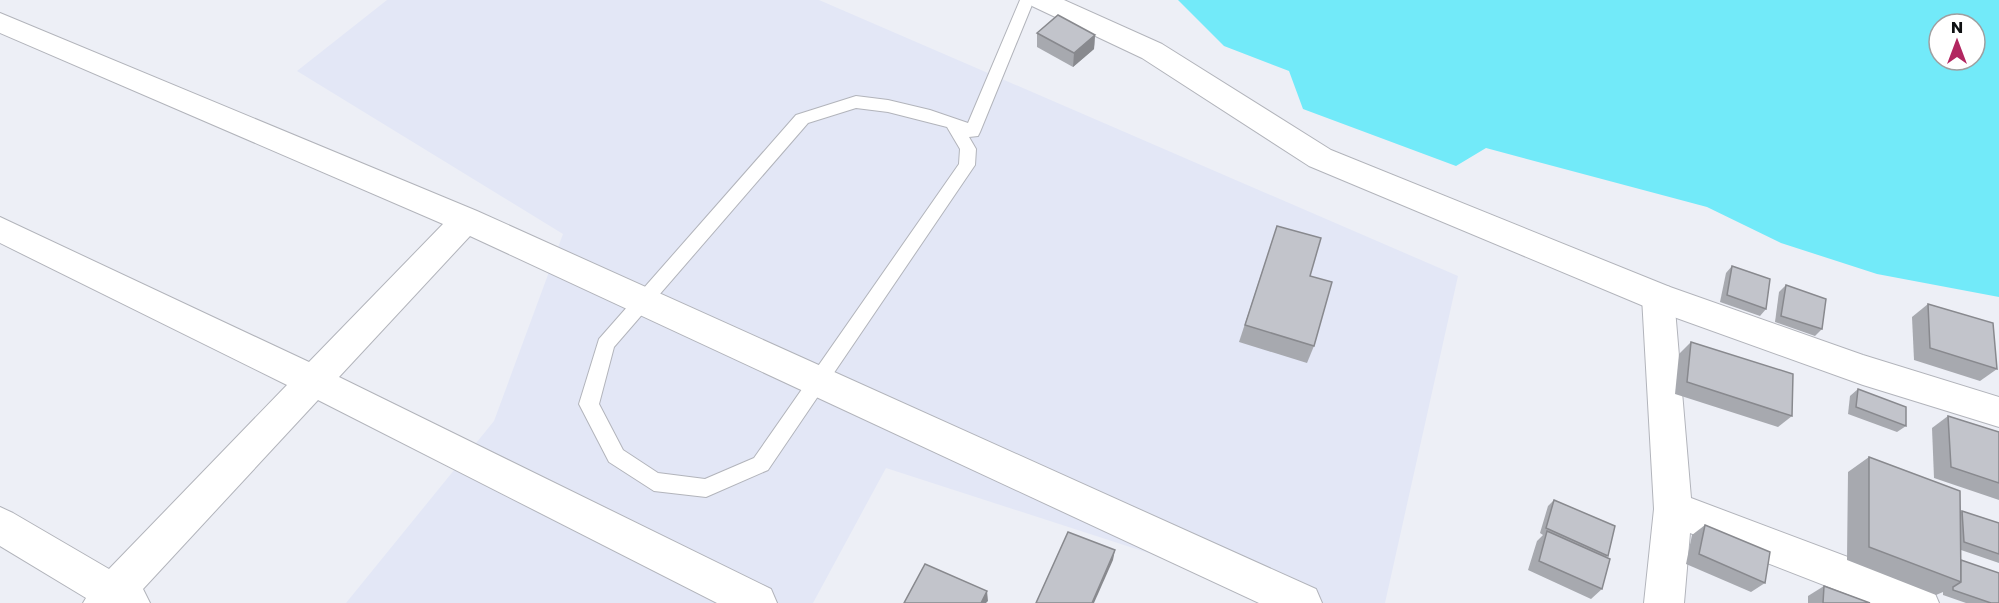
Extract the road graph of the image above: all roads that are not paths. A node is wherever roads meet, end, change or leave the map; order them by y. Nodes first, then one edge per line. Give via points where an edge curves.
1 (1027, 0) edge
2 (1041, 0) edge
3 (0, 22) edge
4 (953, 123) junction
5 (466, 220) junction
6 (0, 229) edge
7 (1658, 297) junction
8 (314, 381) junction
9 (1999, 412) edge
10 (1673, 509) junction
11 (0, 525) edge
12 (115, 600) edge
13 (758, 603) edge
14 (1302, 603) edge
15 (1664, 603) edge
16 (1919, 603) edge

1 - 4 lane via 972,132
2 - 7 street via 1152,51 1320,158
3 - 5 street
4 - 4 lane via 856,102 802,119 606,344 589,404 616,456 654,482 706,488 761,464 967,165 968,149
5 - 8 street
5 - 14 street
6 - 8 street
7 - 9 street via 1863,370
7 - 10 street
8 - 12 street
8 - 13 street
10 - 15 street
10 - 16 street
11 - 12 street

